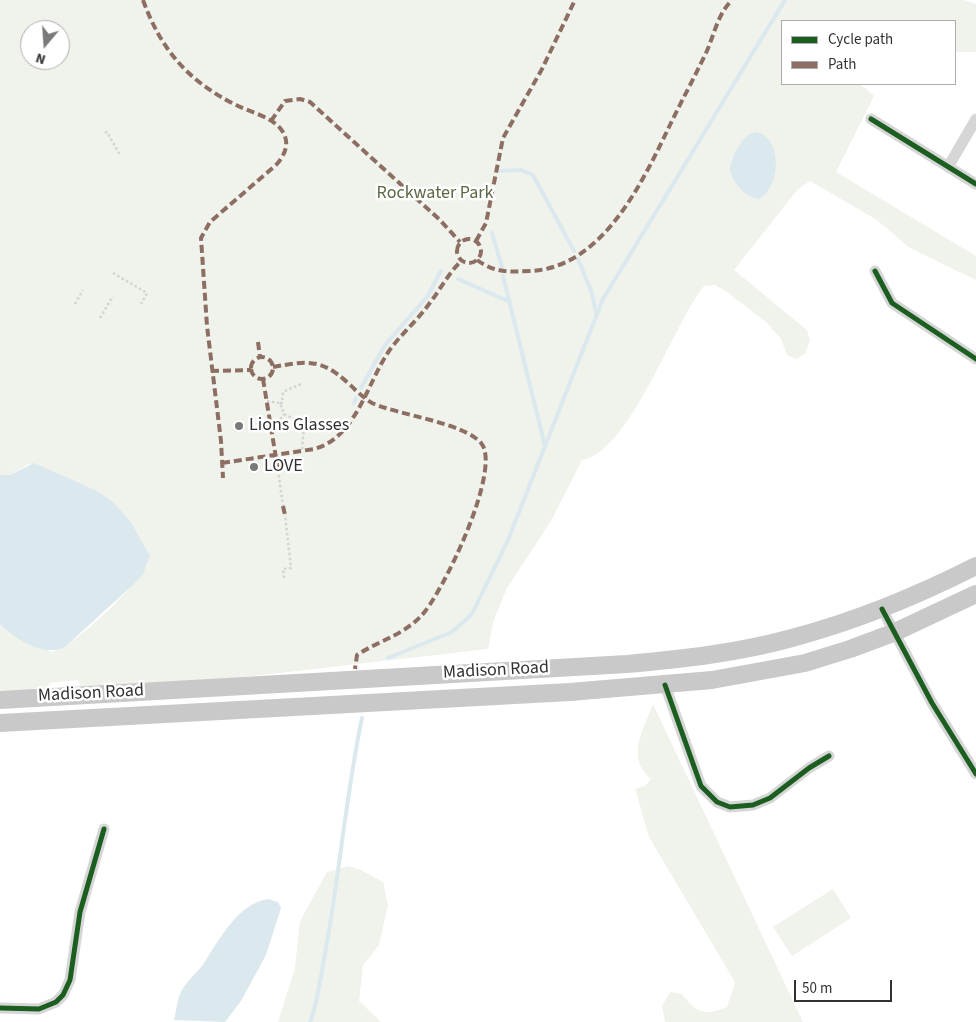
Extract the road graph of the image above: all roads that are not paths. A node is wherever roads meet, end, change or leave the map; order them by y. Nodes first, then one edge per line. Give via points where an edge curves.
1 (872, 119) dead end
2 (976, 119) edge
3 (948, 166) junction
4 (976, 184) edge
5 (875, 272) dead end
6 (976, 359) edge
7 (976, 566) edge
8 (976, 594) edge
9 (882, 609) junction
10 (893, 633) junction
11 (665, 685) junction
12 (0, 700) edge
13 (0, 723) edge
14 (830, 756) dead end
15 (976, 774) edge
16 (104, 829) dead end
17 (0, 1008) edge

1 - 3 street
2 - 3 street
3 - 4 street
5 - 6 street via 892,303
7 - 9 main road, Madison Road
8 - 10 main road, Madison Road
9 - 10 street
9 - 12 main road, Madison Road via 790,639 685,658 627,664
10 - 11 main road, Madison Road via 805,663 750,675
10 - 15 street
11 - 13 main road, Madison Road
11 - 14 street via 701,786 717,802 730,807 753,805 770,798
16 - 17 street via 80,912 70,980 63,995 56,1002 39,1009

